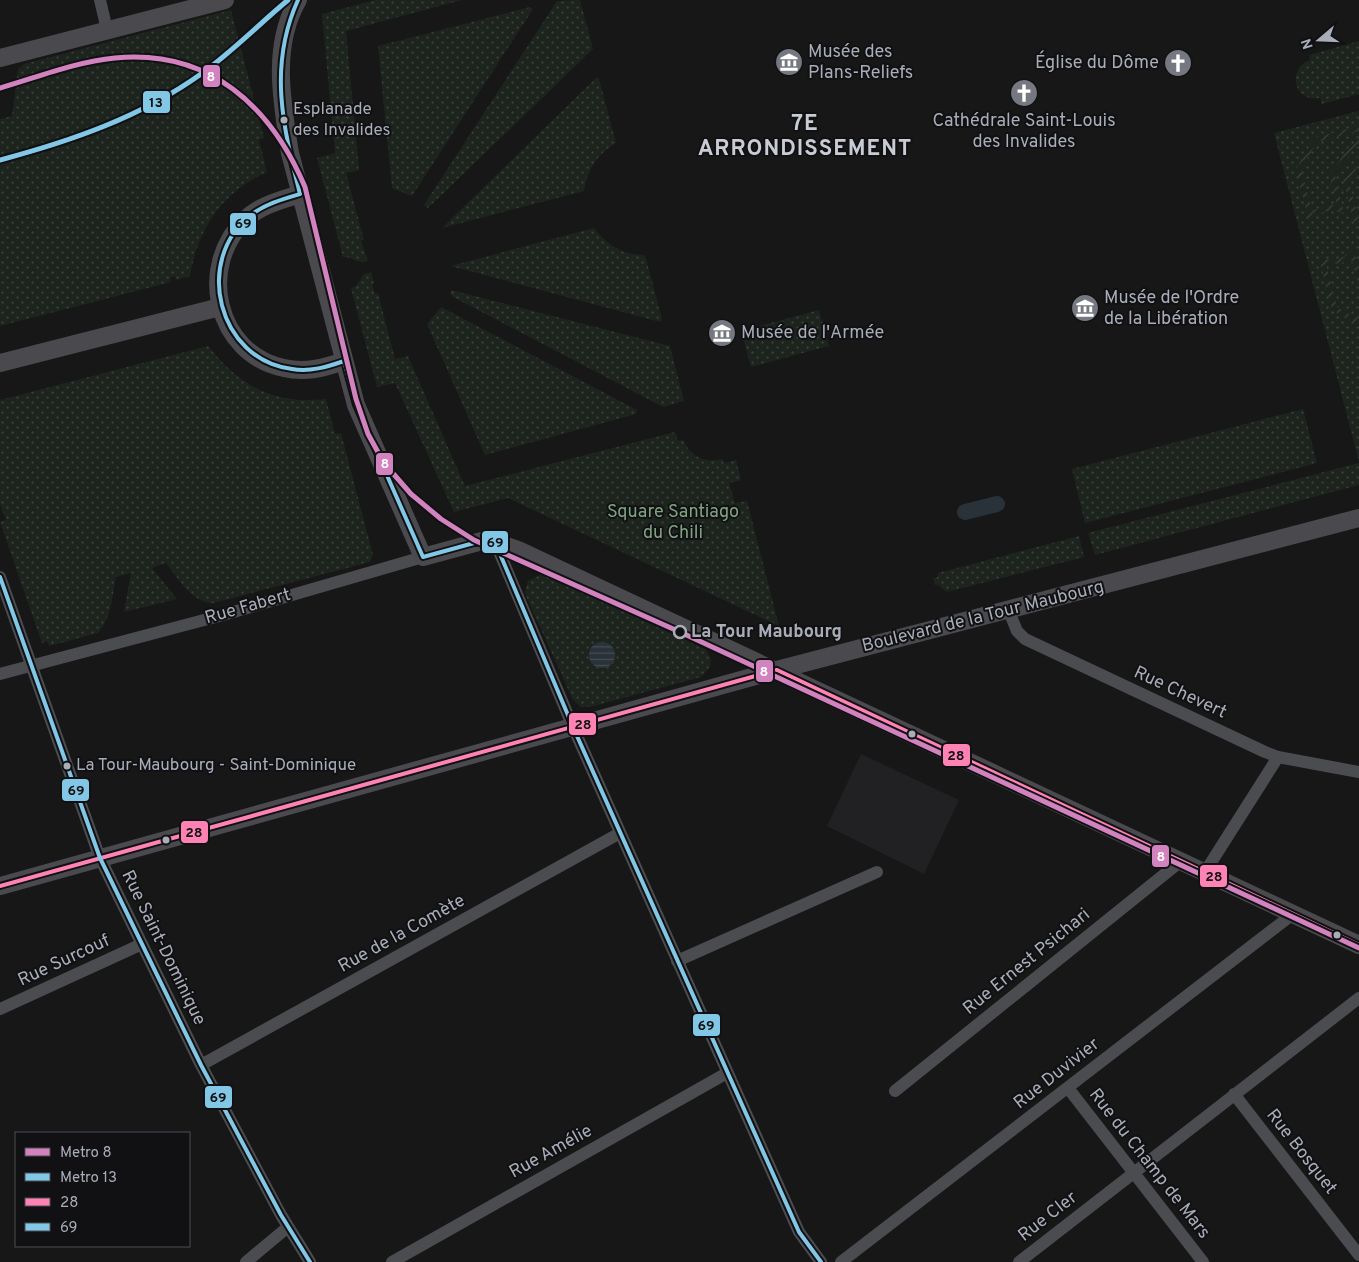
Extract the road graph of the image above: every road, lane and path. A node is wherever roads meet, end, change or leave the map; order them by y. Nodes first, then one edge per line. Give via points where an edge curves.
1 (100, 0) edge
2 (225, 0) edge
3 (298, 0) edge
4 (107, 30) junction
5 (0, 58) edge
6 (300, 194) junction
7 (220, 308) junction
8 (344, 361) junction
9 (0, 364) edge
10 (1359, 519) edge
11 (495, 542) junction
12 (423, 557) junction
13 (0, 577) edge
14 (1008, 609) junction
15 (31, 666) junction
16 (777, 670) junction
17 (0, 674) edge
18 (573, 727) junction
19 (1278, 757) junction
20 (1359, 772) edge
21 (620, 833) junction
22 (100, 858) junction
23 (1181, 861) junction
24 (877, 872) dead end
25 (1205, 872) junction
26 (0, 886) edge
27 (1293, 914) junction
28 (142, 944) junction
29 (1359, 945) edge
30 (677, 961) junction
31 (1359, 998) edge
32 (0, 1009) edge
33 (201, 1066) junction
34 (727, 1073) junction
35 (1068, 1088) junction
36 (895, 1091) dead end
37 (1234, 1094) junction
38 (1134, 1173) junction
39 (288, 1227) junction
40 (1359, 1255) edge
41 (246, 1262) edge
42 (310, 1262) edge
43 (392, 1262) edge
44 (822, 1262) edge
45 (842, 1262) edge
46 (1019, 1262) edge
47 (1203, 1262) edge

1 - 4 street
2 - 4 main road
3 - 6 main road via 288,16 283,36 281,77 284,117
4 - 5 main road
6 - 7 main road via 262,208 234,232 218,267
6 - 8 main road
7 - 8 main road via 235,338 268,363 306,370
7 - 9 main road
8 - 12 main road via 356,406
10 - 14 main road, Boulevard de la Tour Maubourg
11 - 12 main road, Rue Fabert via 474,542
11 - 16 main road via 561,569
11 - 18 street
12 - 15 street, Rue Fabert
13 - 15 street, Rue Saint-Dominique
14 - 16 main road, Boulevard de la Tour Maubourg
14 - 19 street, Rue Chevert via 1017,630 1025,639
15 - 17 street, Rue Fabert
15 - 22 street, Rue Saint-Dominique
16 - 18 main road, Boulevard de la Tour Maubourg
16 - 23 main road
18 - 21 street
18 - 22 main road, Boulevard de la Tour Maubourg
19 - 20 street, Rue Chevert
19 - 25 street
21 - 30 street
21 - 33 street, Rue de la Comète
22 - 26 main road, Boulevard de la Tour Maubourg
22 - 28 street, Rue Saint-Dominique
23 - 25 main road
23 - 36 street, Rue Ernest Psichari
24 - 30 street
25 - 27 main road
27 - 29 main road
27 - 35 street, Rue Duvivier
28 - 32 street, Rue Surcouf
28 - 33 street, Rue Saint-Dominique
30 - 34 street
31 - 37 street, Rue Cler
33 - 39 street, Rue Saint-Dominique
34 - 43 street, Rue Amélie
34 - 44 street via 799,1232
35 - 38 street, Rue du Champ de Mars
35 - 45 street, Rue Duvivier
37 - 38 street, Rue Cler
37 - 40 street, Rue Bosquet
38 - 46 street, Rue Cler
38 - 47 street, Rue du Champ de Mars
39 - 41 street
39 - 42 street, Rue Saint-Dominique

